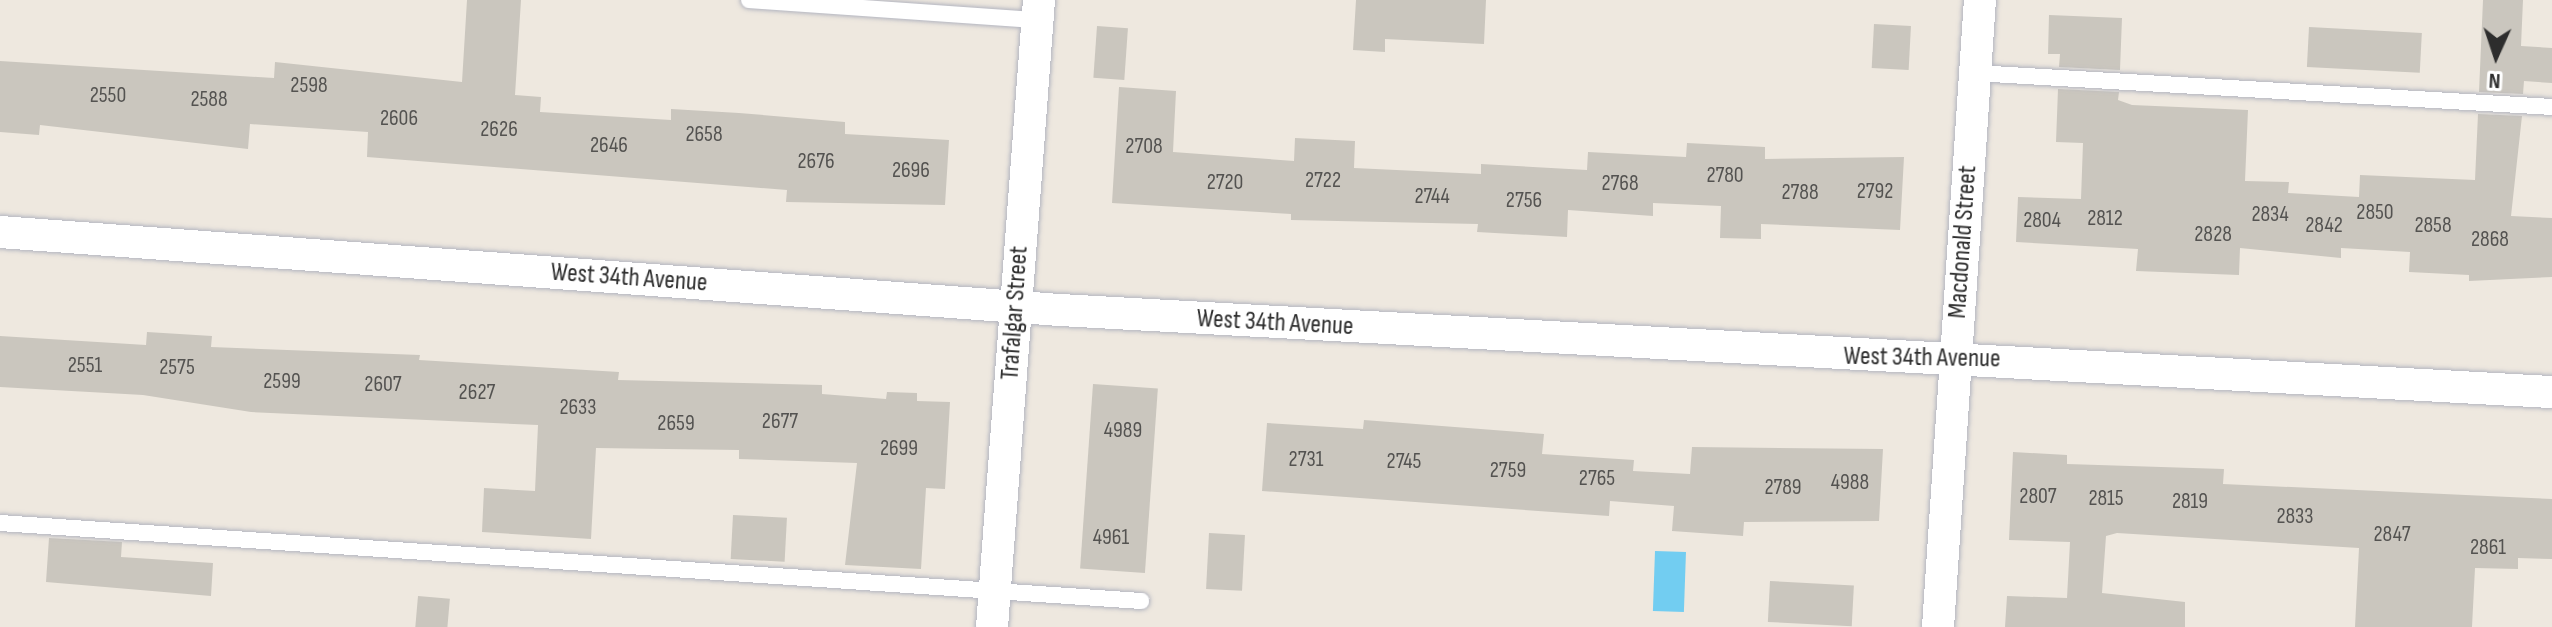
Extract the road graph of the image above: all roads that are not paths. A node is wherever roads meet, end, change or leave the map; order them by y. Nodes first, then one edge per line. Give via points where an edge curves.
1 (749, 0) edge
2 (1980, 0) edge
3 (1038, 10) edge
4 (1975, 73) junction
5 (2552, 107) edge
6 (0, 232) edge
7 (1015, 307) junction
8 (1956, 359) junction
9 (2552, 392) edge
10 (0, 523) edge
11 (995, 591) junction
12 (1141, 601) dead end
13 (992, 627) edge
14 (1938, 627) edge

1 - 3 lane
2 - 4 street, Macdonald Street
3 - 7 street, Trafalgar Street
4 - 5 lane
4 - 8 street, Macdonald Street
6 - 7 street, West 34th Avenue
7 - 8 street, West 34th Avenue
7 - 11 street, Trafalgar Street
8 - 9 street, West 34th Avenue
8 - 14 street, Macdonald Street
10 - 11 lane
11 - 12 lane
11 - 13 street, Trafalgar Street

